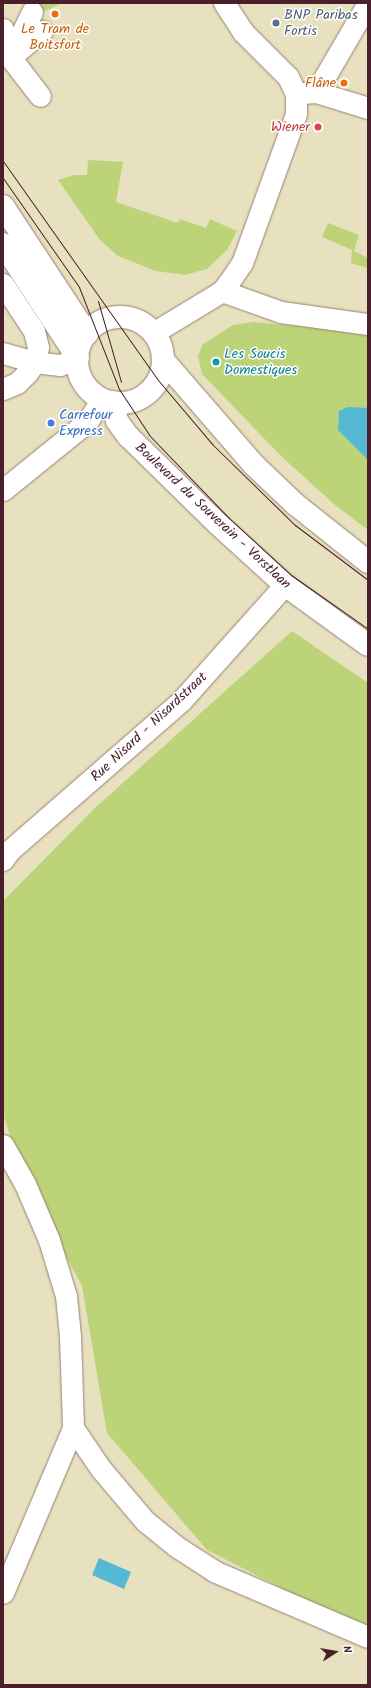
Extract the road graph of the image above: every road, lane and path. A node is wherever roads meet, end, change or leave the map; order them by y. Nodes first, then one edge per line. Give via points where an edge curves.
1 (224, 3) edge
2 (368, 3) edge
3 (32, 12) dead end
4 (3, 29) edge
5 (42, 31) dead end
6 (6, 60) edge
7 (306, 93) junction
8 (40, 96) dead end
9 (368, 108) edge
10 (3, 206) edge
11 (3, 244) edge
12 (3, 284) edge
13 (228, 293) junction
14 (368, 324) edge
15 (87, 334) junction
16 (159, 346) junction
17 (3, 353) edge
18 (78, 358) junction
19 (35, 362) junction
20 (3, 389) edge
21 (108, 400) junction
22 (3, 490) edge
23 (368, 562) edge
24 (285, 586) junction
25 (368, 645) edge
26 (3, 860) edge
27 (3, 1145) edge
28 (73, 1428) junction
29 (3, 1593) edge
30 (368, 1637) edge

1 - 7 street via 243,32
2 - 7 street
3 - 6 street
4 - 6 street
5 - 6 street
6 - 8 street
7 - 9 street
7 - 13 street via 242,263 238,288
10 - 15 main road
11 - 18 main road
12 - 19 street via 34,331 38,347
13 - 14 street via 281,312
13 - 16 street via 228,303
15 - 16 main road via 102,321 119,317 140,322
15 - 18 main road
16 - 21 main road via 160,375 148,392 134,401
16 - 23 main road via 254,465 295,504
17 - 19 street
18 - 19 street via 60,364
18 - 21 main road via 85,384
19 - 20 street via 17,383
21 - 22 street via 87,422
21 - 24 main road, Boulevard du Souverain - Vorstlaan via 117,421 128,436
24 - 25 main road, Boulevard du Souverain - Vorstlaan
24 - 26 street, Rue Nisard - Nisardstraat via 182,700 9,851
27 - 28 street via 25,1184 49,1240 66,1296
28 - 29 street
28 - 30 street via 100,1469 145,1521 177,1547 216,1572

